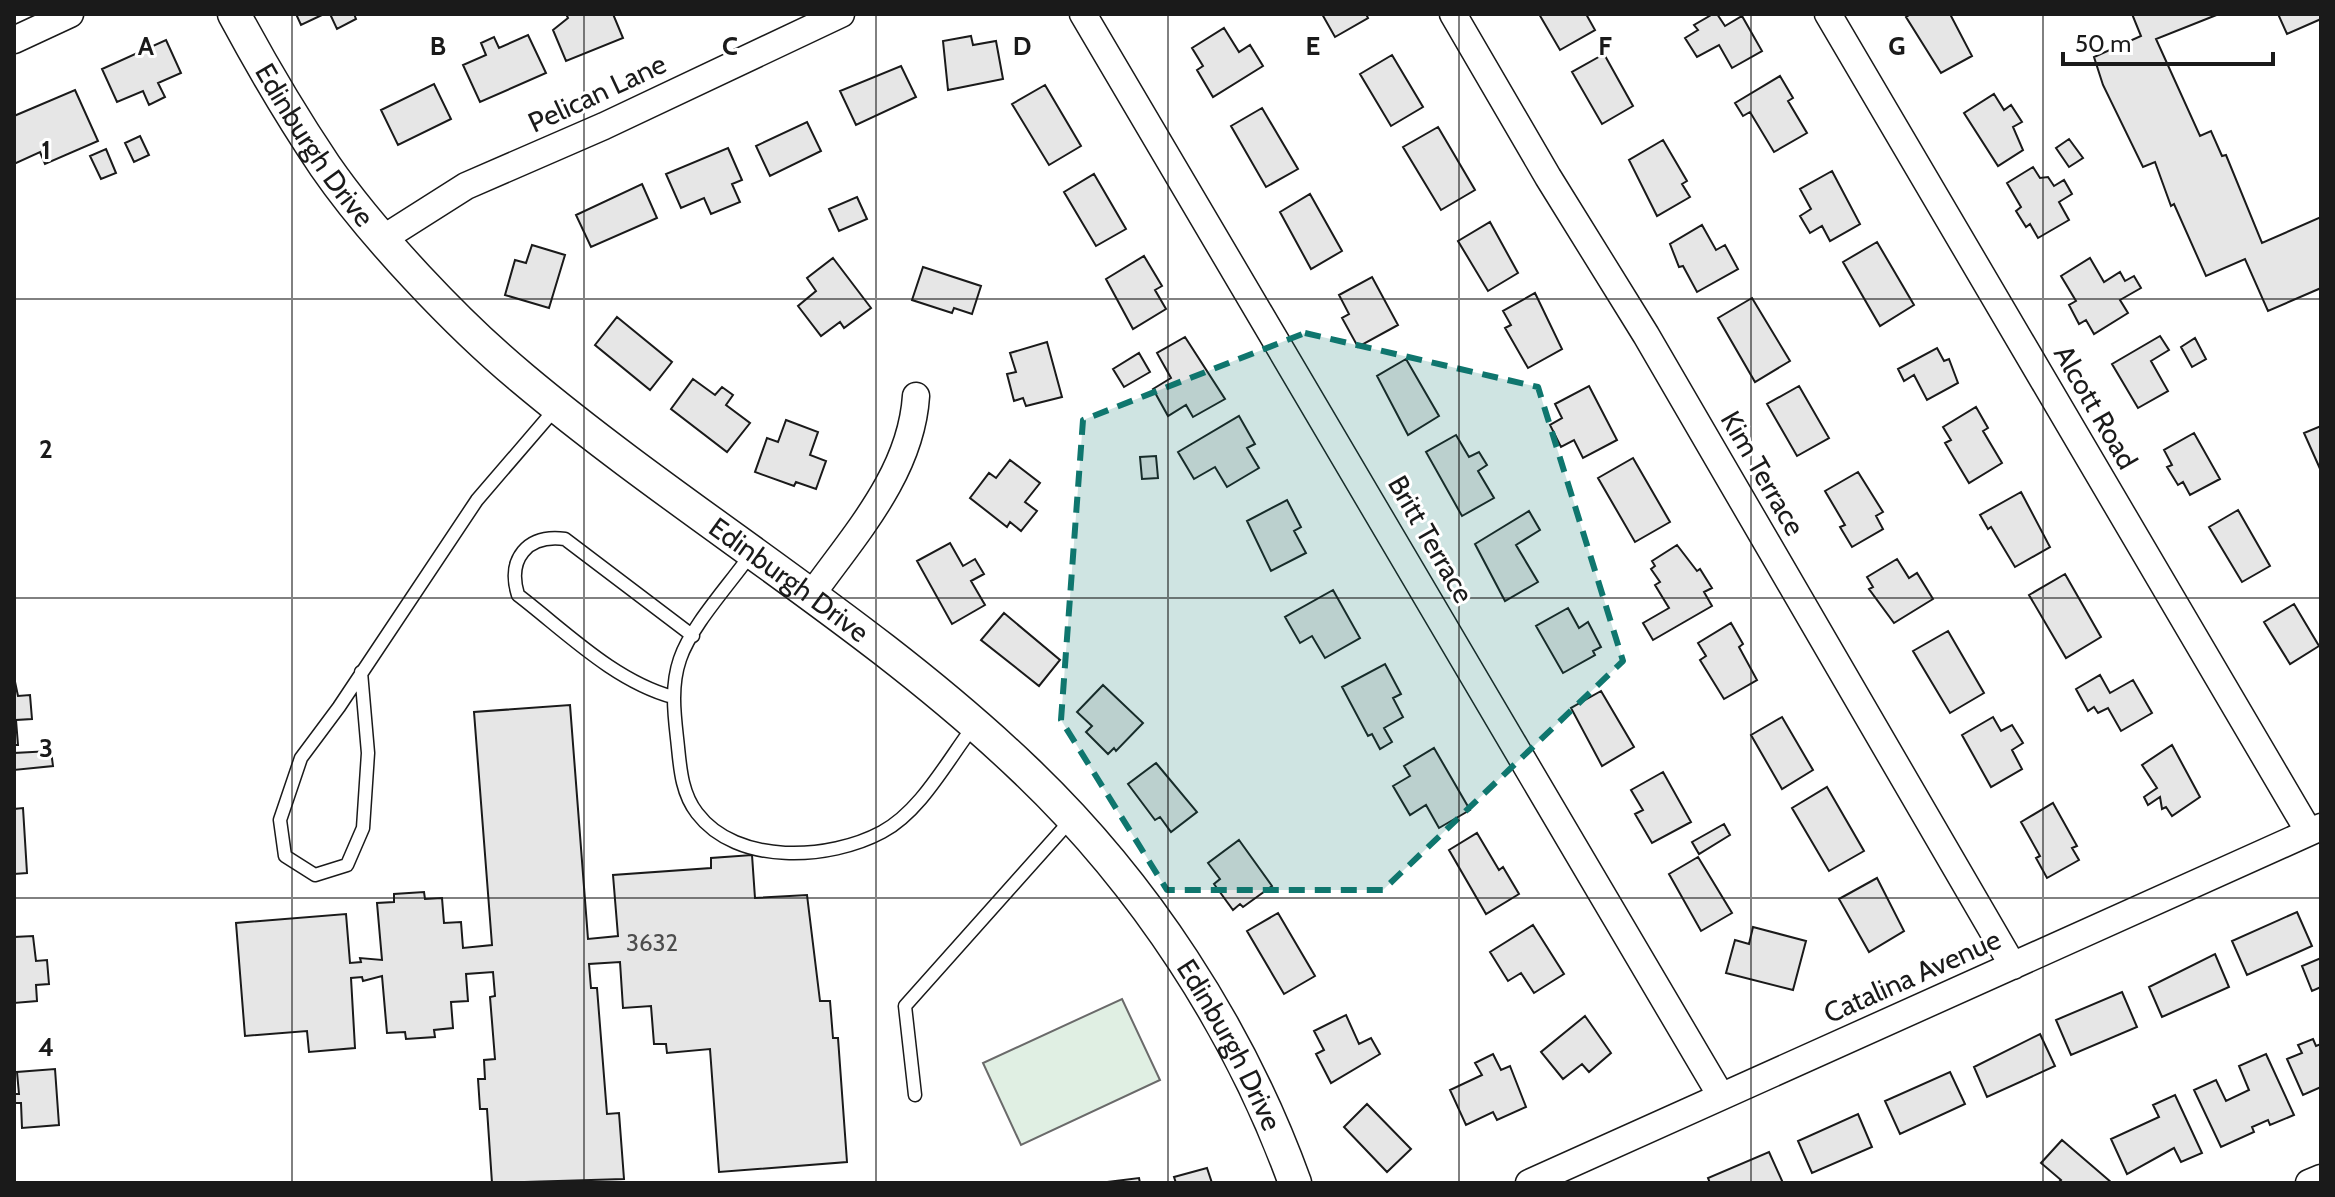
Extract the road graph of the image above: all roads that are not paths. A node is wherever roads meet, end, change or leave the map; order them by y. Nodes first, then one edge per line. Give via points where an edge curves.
1 (70, 14) edge
2 (234, 14) edge
3 (841, 14) edge
4 (1083, 14) edge
5 (1453, 14) edge
6 (1828, 14) edge
7 (14, 40) edge
8 (384, 238) junction
9 (916, 396) dead end
10 (558, 406) junction
11 (751, 554) junction
12 (810, 597) junction
13 (693, 636) junction
14 (361, 672) junction
15 (673, 697) junction
16 (975, 725) junction
17 (1073, 818) junction
18 (2315, 830) edge
19 (2013, 966) junction
20 (915, 1095) dead end
21 (1721, 1096) junction
22 (2321, 1178) edge
23 (1295, 1183) edge
24 (1529, 1183) edge
25 (2309, 1183) edge

1 - 7 street
2 - 8 street, Edinburgh Drive via 327,169
3 - 8 street, Pelican Lane via 466,186
4 - 21 street, Britt Terrace
5 - 19 street, Kim Terrace
6 - 18 street, Alcott Road
8 - 10 street, Edinburgh Drive via 457,317
9 - 12 street via 908,444 895,476
10 - 11 street, Edinburgh Drive
10 - 14 lane via 477,500
11 - 12 street, Edinburgh Drive
11 - 13 lane
12 - 16 street, Edinburgh Drive
13 - 15 lane via 679,660
13 - 15 lane via 565,539 532,543 514,566 518,595 617,671
14 - 14 lane via 301,758 280,820 285,856 315,875 347,865 363,828 368,753
15 - 16 lane via 680,772 697,814 737,842 774,852 823,851 884,831 907,813
16 - 17 street, Edinburgh Drive
17 - 20 lane via 905,1006
17 - 23 street, Edinburgh Drive via 1145,907 1192,977 1242,1061
18 - 19 street, Catalina Avenue
19 - 21 street, Catalina Avenue
21 - 24 street, Catalina Avenue
22 - 25 street

